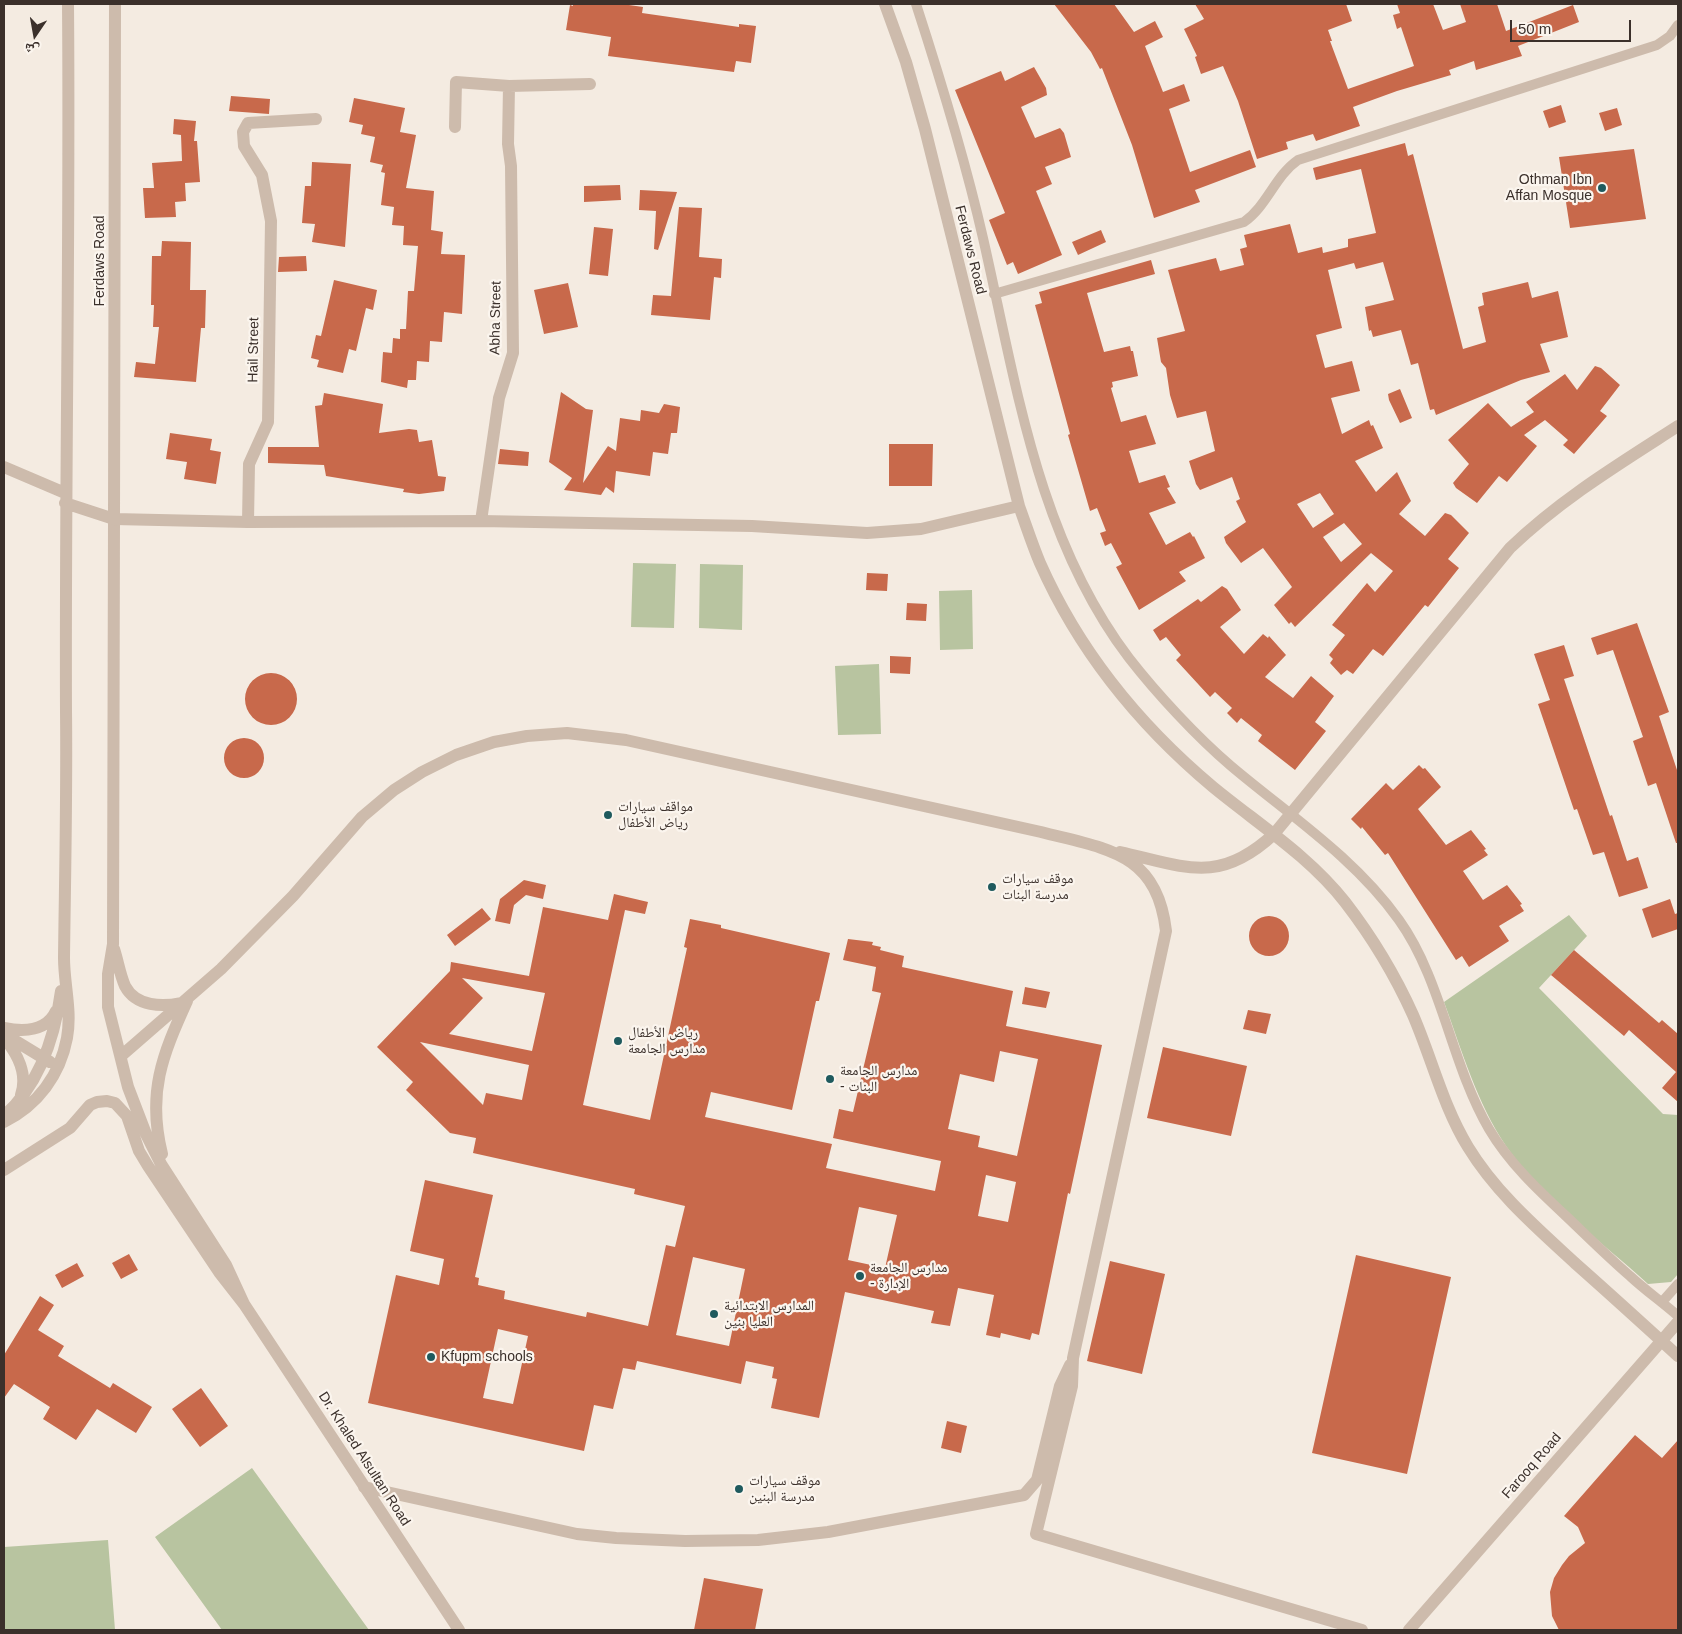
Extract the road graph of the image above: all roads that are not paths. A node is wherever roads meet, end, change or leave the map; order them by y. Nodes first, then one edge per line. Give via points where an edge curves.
1 (68, 4) edge
2 (115, 4) edge
3 (885, 4) edge
4 (916, 4) edge
5 (1678, 25) edge
6 (590, 84) dead end
7 (509, 86) junction
8 (316, 119) dead end
9 (455, 127) dead end
10 (994, 294) junction
11 (1678, 426) edge
12 (4, 467) edge
13 (65, 498) junction
14 (1019, 506) junction
15 (114, 519) junction
16 (481, 521) junction
17 (248, 522) junction
18 (1291, 813) junction
19 (1274, 834) junction
20 (1093, 846) junction
21 (113, 944) junction
22 (64, 968) junction
23 (185, 999) junction
24 (59, 1004) junction
25 (4, 1028) edge
26 (4, 1034) edge
27 (4, 1038) edge
28 (121, 1056) junction
29 (44, 1057) junction
30 (52, 1079) junction
31 (18, 1101) junction
32 (4, 1116) edge
33 (4, 1122) edge
34 (4, 1170) edge
35 (172, 1182) junction
36 (1678, 1284) edge
37 (1662, 1302) junction
38 (244, 1304) junction
39 (1678, 1316) edge
40 (1678, 1322) edge
41 (1661, 1341) junction
42 (1678, 1356) edge
43 (1073, 1358) junction
44 (364, 1487) junction
45 (459, 1630) edge
46 (1362, 1630) edge
47 (1409, 1630) edge

1 - 13 street
2 - 15 street, Ferdaws Road
3 - 14 street, Ferdaws Road via 925,129
4 - 10 street via 948,105 983,237
5 - 10 street via 1657,45 1298,160 1286,168 1254,215 1244,222
6 - 7 street
7 - 9 street via 456,82
7 - 16 street, Abha Street via 513,353 499,398
8 - 17 street, Hail Street via 248,123 243,132 244,146 262,175 271,221 268,422 249,464
10 - 18 street via 1052,517 1097,610 1129,657 1169,704 1229,764
11 - 18 street via 1581,488 1540,519 1510,548
12 - 13 street
13 - 15 street
13 - 22 street
14 - 16 street via 958,522 867,533 752,526
14 - 19 street, Ferdaws Road via 1039,561 1063,611 1104,675 1170,749
15 - 17 street
15 - 21 street, Ferdaws Road
16 - 17 street
18 - 19 street
18 - 37 street via 1337,852 1400,922 1424,968 1461,1067 1485,1119 1508,1155 1529,1181 1630,1277
19 - 20 street via 1242,859 1222,866 1192,868
19 - 41 street, Ferdaws Road via 1344,900 1374,943 1414,1017 1453,1118 1485,1171 1526,1218
20 - 23 street via 626,740 567,733 527,736 494,742 456,755 394,790 362,817 293,896 221,970
20 - 43 street via 1123,857 1150,878 1163,907 1166,932
21 - 23 street via 130,993 158,1006
21 - 28 street, Dr. Khaled Alsultan Road via 108,974 108,1007
22 - 24 street
22 - 30 street via 68,1027 64,1050
23 - 28 street
23 - 35 street via 164,1056 155,1096 157,1134
24 - 25 street via 51,1020 39,1028
24 - 29 street via 56,1024
26 - 29 street
27 - 31 street via 21,1067 23,1084
28 - 35 street, Dr. Khaled Alsultan Road via 128,1087 146,1134
29 - 30 street via 51,1063
29 - 31 street
30 - 33 street via 38,1098
31 - 32 street
34 - 38 street, Dr. Khaled Alsultan Road via 70,1128 90,1106 107,1101 115,1104 127,1116 148,1166
35 - 38 street, Dr. Khaled Alsultan Road via 226,1265
36 - 37 street
37 - 39 street
38 - 44 street, Dr. Khaled Alsultan Road
40 - 41 street, Farooq Road
41 - 42 street, Ferdaws Road
41 - 47 street, Farooq Road
43 - 44 street via 1060,1386 1038,1480 1024,1495 1010,1500 796,1536 685,1541 577,1534
43 - 46 street via 1072,1386 1036,1534
44 - 45 street, Dr. Khaled Alsultan Road

